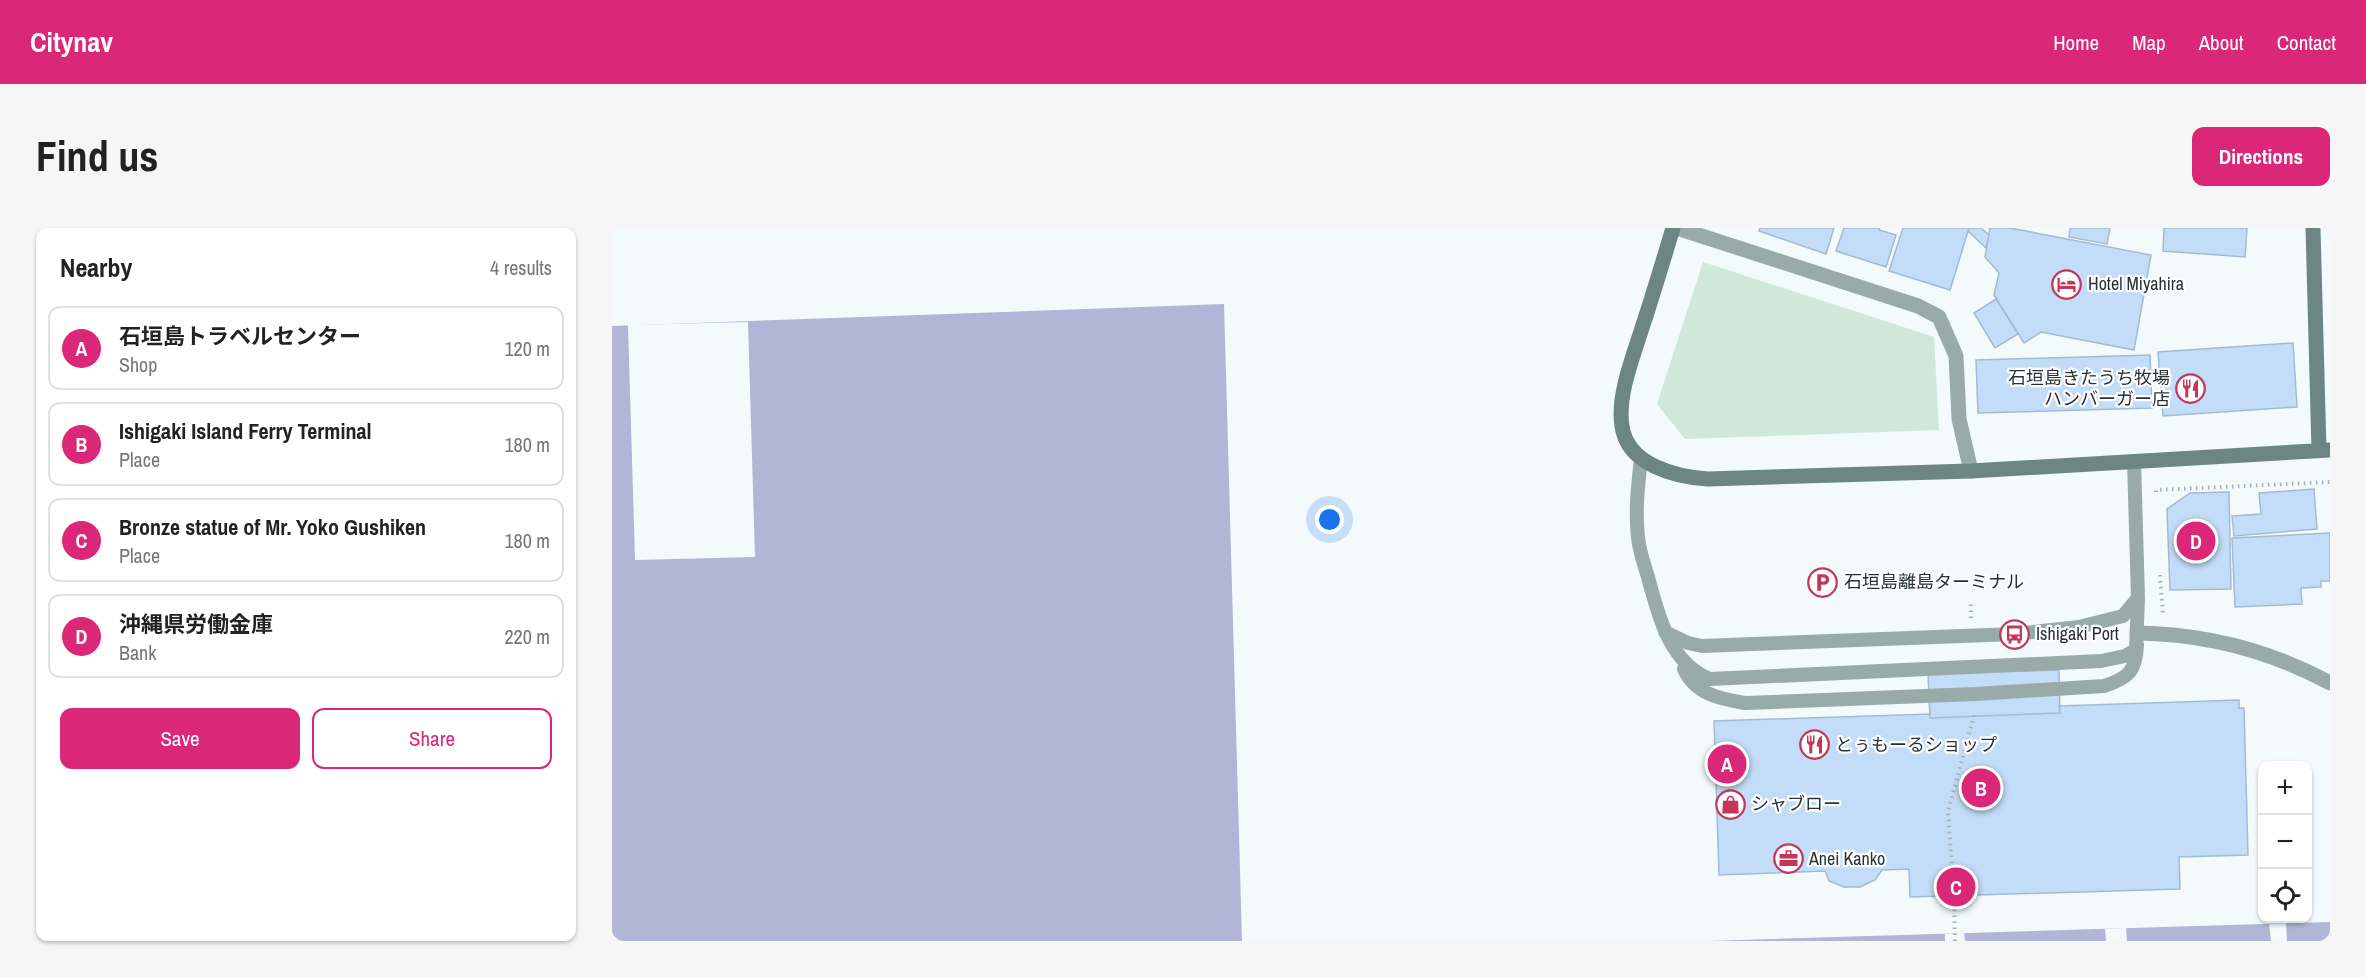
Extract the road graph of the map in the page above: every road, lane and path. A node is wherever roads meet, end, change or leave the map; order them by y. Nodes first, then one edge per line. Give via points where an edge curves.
1 (1675, 228) edge
2 (2313, 228) edge
3 (2325, 450) edge
4 (1641, 459) junction
5 (2134, 461) junction
6 (1971, 471) junction
7 (2330, 482) edge
8 (2157, 502) dead end
9 (2160, 572) dead end
10 (2138, 598) junction
11 (2163, 615) dead end
12 (1665, 632) junction
13 (2137, 633) junction
14 (1673, 646) junction
15 (2330, 683) edge
16 (1976, 716) dead end
17 (1955, 941) edge

1 - 4 street via 1627,377 1622,427
1 - 6 street via 1918,306 1939,317 1956,357 1959,419
2 - 3 street
3 - 5 street
4 - 6 street via 1687,478 1708,479
4 - 12 lane via 1636,504 1638,539
5 - 6 street
5 - 10 lane
7 - 8 path via 2156,490
9 - 11 path
10 - 12 lane via 2122,616 2107,621 1971,638 1702,646
10 - 13 lane
12 - 14 lane
13 - 14 lane via 2136,650 2101,661 1753,678 1710,679 1696,674
13 - 14 lane via 2131,671 2121,681 2103,686 1745,703 1700,690 1688,677
13 - 15 street via 2188,636 2255,651
16 - 17 path via 1948,811

